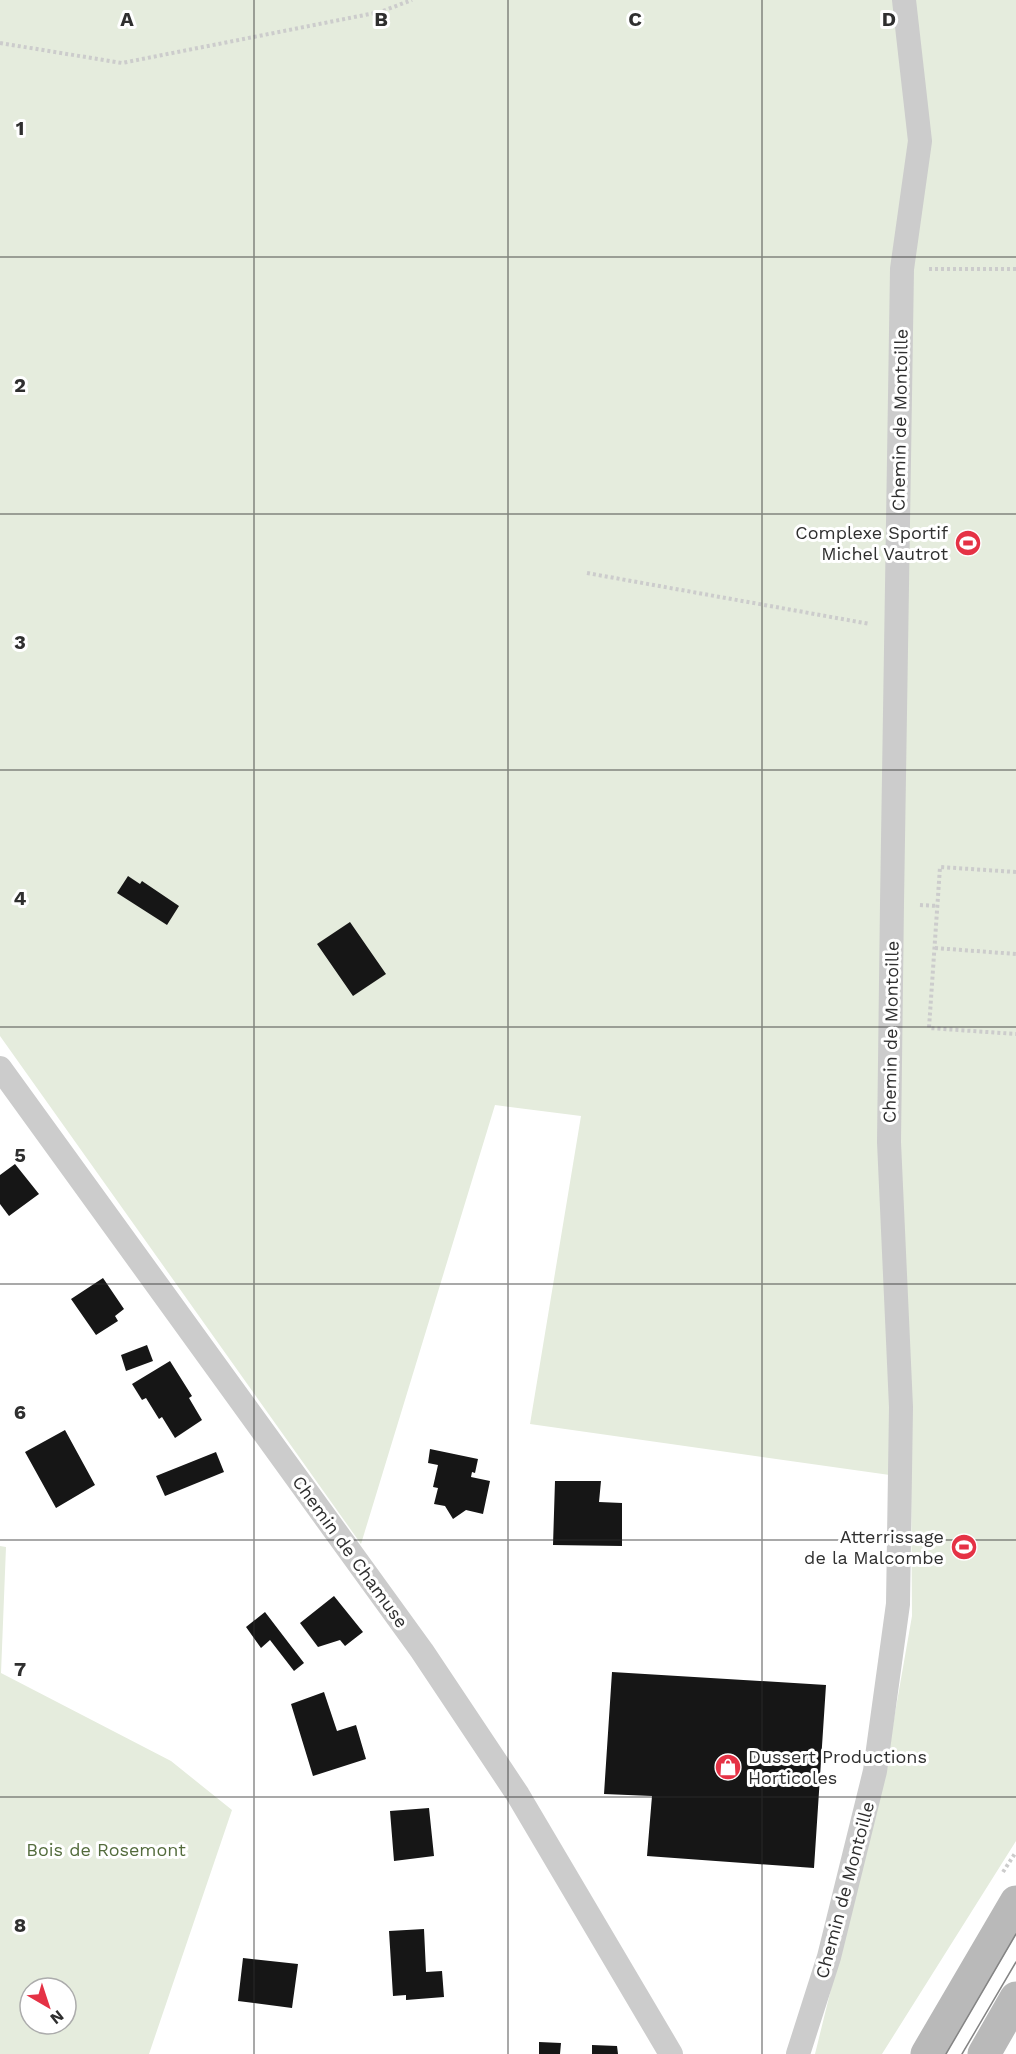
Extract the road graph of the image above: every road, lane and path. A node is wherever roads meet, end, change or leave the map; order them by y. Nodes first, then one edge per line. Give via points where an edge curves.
1 (412, 0) edge
2 (904, 0) edge
3 (0, 43) edge
4 (902, 269) junction
5 (1016, 269) edge
6 (587, 573) dead end
7 (896, 629) junction
8 (1016, 872) edge
9 (935, 948) junction
10 (1016, 954) edge
11 (1016, 1034) edge
12 (0, 1068) edge
13 (1016, 1902) edge
14 (1016, 1998) edge
15 (671, 2054) edge
16 (798, 2054) edge
17 (927, 2054) edge
18 (984, 2054) edge

1 - 3 path via 380,12 122,63
2 - 4 street, Chemin de Montoille via 920,141
4 - 5 path
4 - 7 street, Chemin de Montoille
6 - 7 path
7 - 16 street, Chemin de Montoille via 889,1142 901,1407 898,1604 875,1771 829,1958
8 - 9 path via 940,867
9 - 10 path
9 - 11 path via 929,1028
12 - 15 street, Chemin de Chamuse via 435,1670 518,1795
13 - 17 main road
14 - 18 main road

